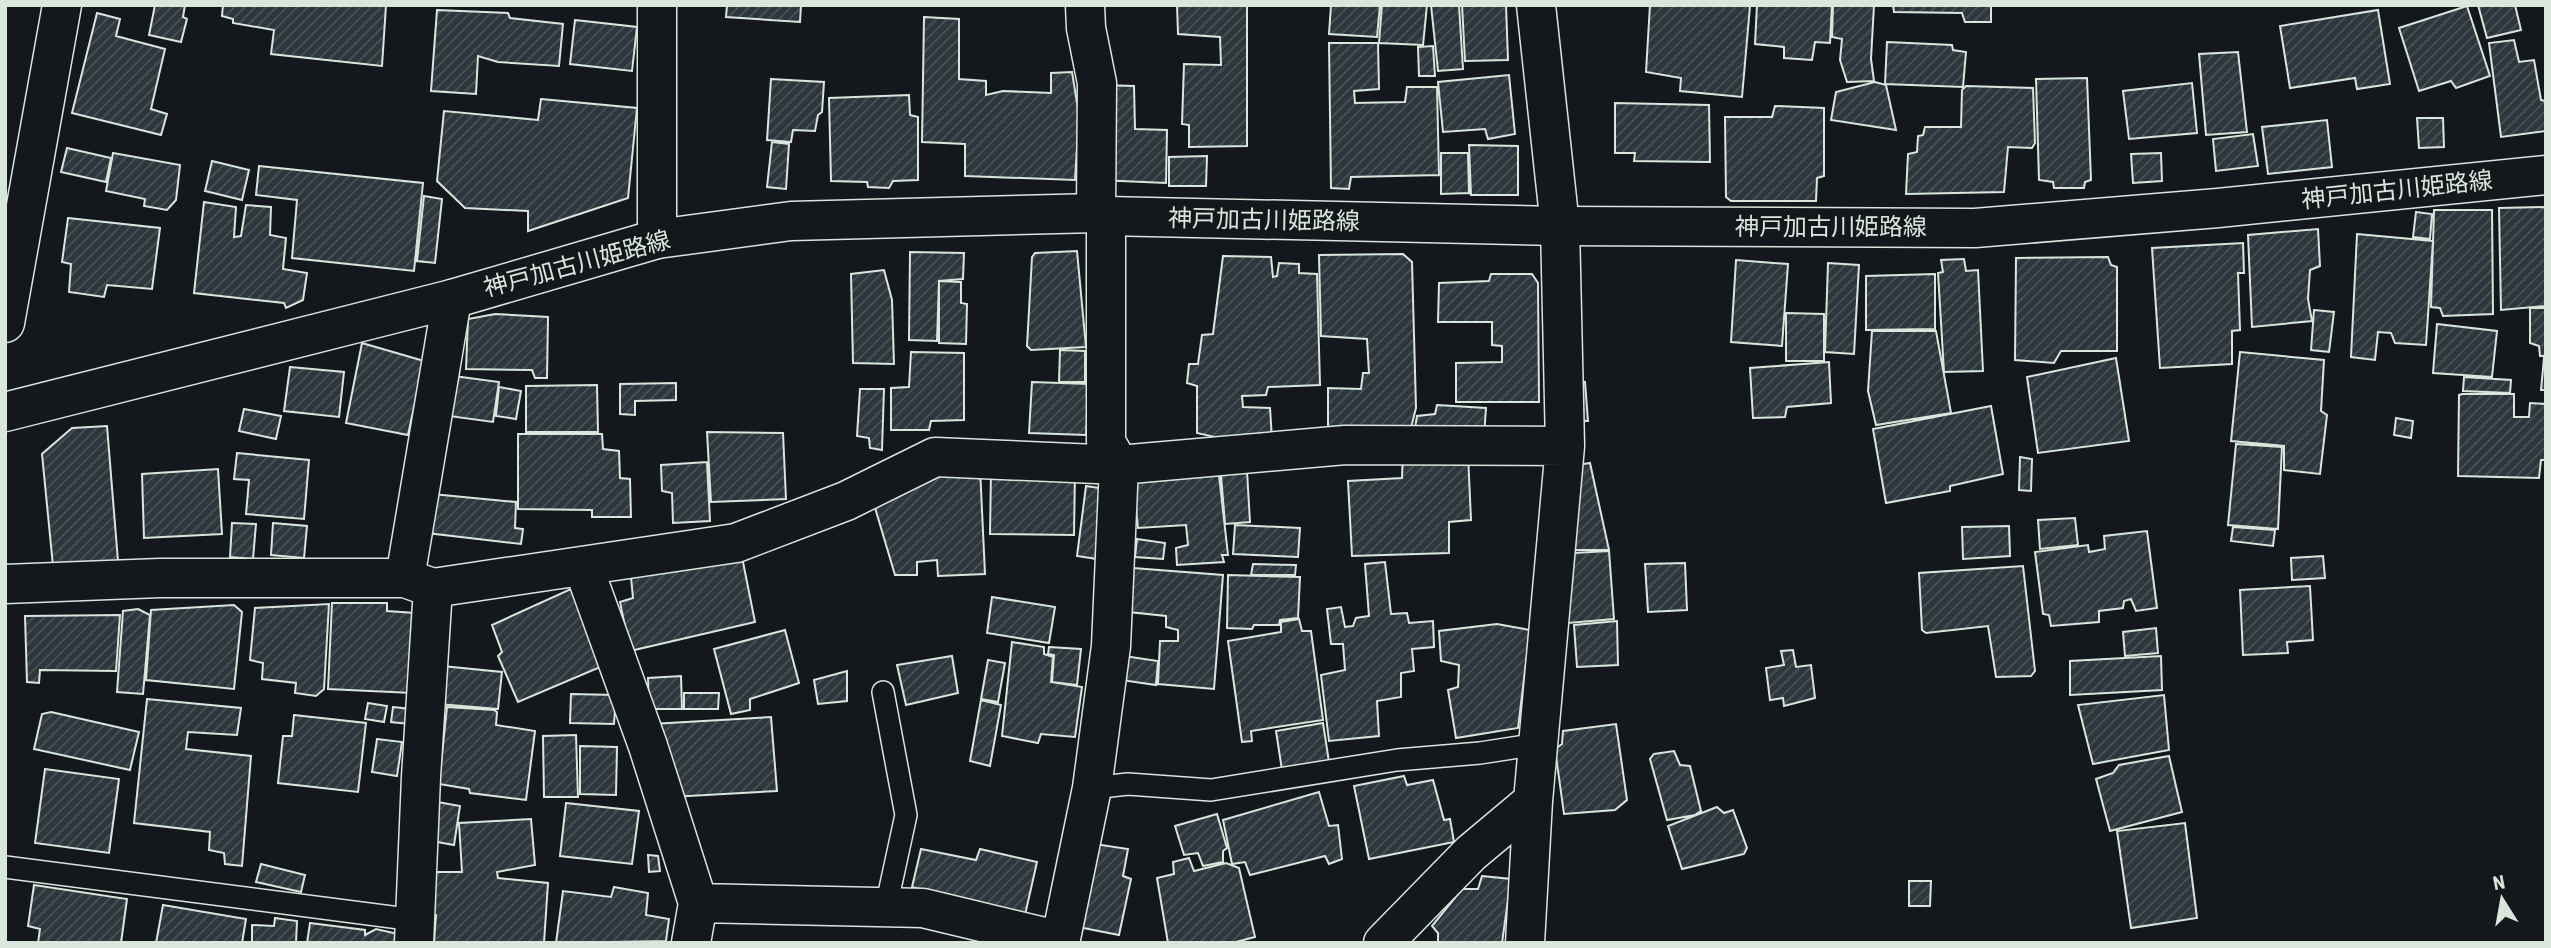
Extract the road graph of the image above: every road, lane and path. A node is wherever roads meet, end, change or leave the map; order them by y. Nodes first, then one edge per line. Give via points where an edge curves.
1 (62, 5) edge
2 (657, 5) edge
3 (1085, 5) edge
4 (1536, 5) edge
5 (2546, 174) edge
6 (1101, 215) junction
7 (1560, 226) junction
8 (657, 239) junction
9 (452, 299) junction
10 (5, 323) edge
11 (5, 412) edge
12 (1564, 446) junction
13 (1119, 464) junction
14 (583, 566) junction
15 (419, 583) junction
16 (5, 584) edge
17 (883, 692) dead end
18 (1538, 744) junction
19 (1092, 788) junction
20 (1533, 801) junction
21 (5, 867) edge
22 (698, 903) junction
23 (886, 907) junction
24 (415, 931) edge
25 (1061, 942) edge
26 (691, 943) edge
27 (1383, 943) edge
28 (1525, 943) edge

1 - 10 street
2 - 8 street
3 - 6 street via 1097,83
4 - 7 street
5 - 7 street, 神戸加古川姫路線 via 1975,228
6 - 7 street, 神戸加古川姫路線
6 - 8 street, 神戸加古川姫路線 via 791,222
6 - 13 street via 1106,442
7 - 12 street
8 - 9 street, 神戸加古川姫路線
9 - 11 street, 神戸加古川姫路線
9 - 15 street
12 - 13 street via 1345,445
12 - 18 street
13 - 14 street via 935,457 846,501 736,543
13 - 19 street via 1111,646
14 - 15 street
14 - 22 street
15 - 16 street via 160,578
15 - 24 street
17 - 23 lane via 906,815
18 - 19 lane via 1397,760 1211,790 1128,784
18 - 20 street
19 - 25 street
20 - 27 street via 1471,853
20 - 28 street
21 - 24 lane
22 - 23 street
22 - 26 street
23 - 25 street via 923,908

